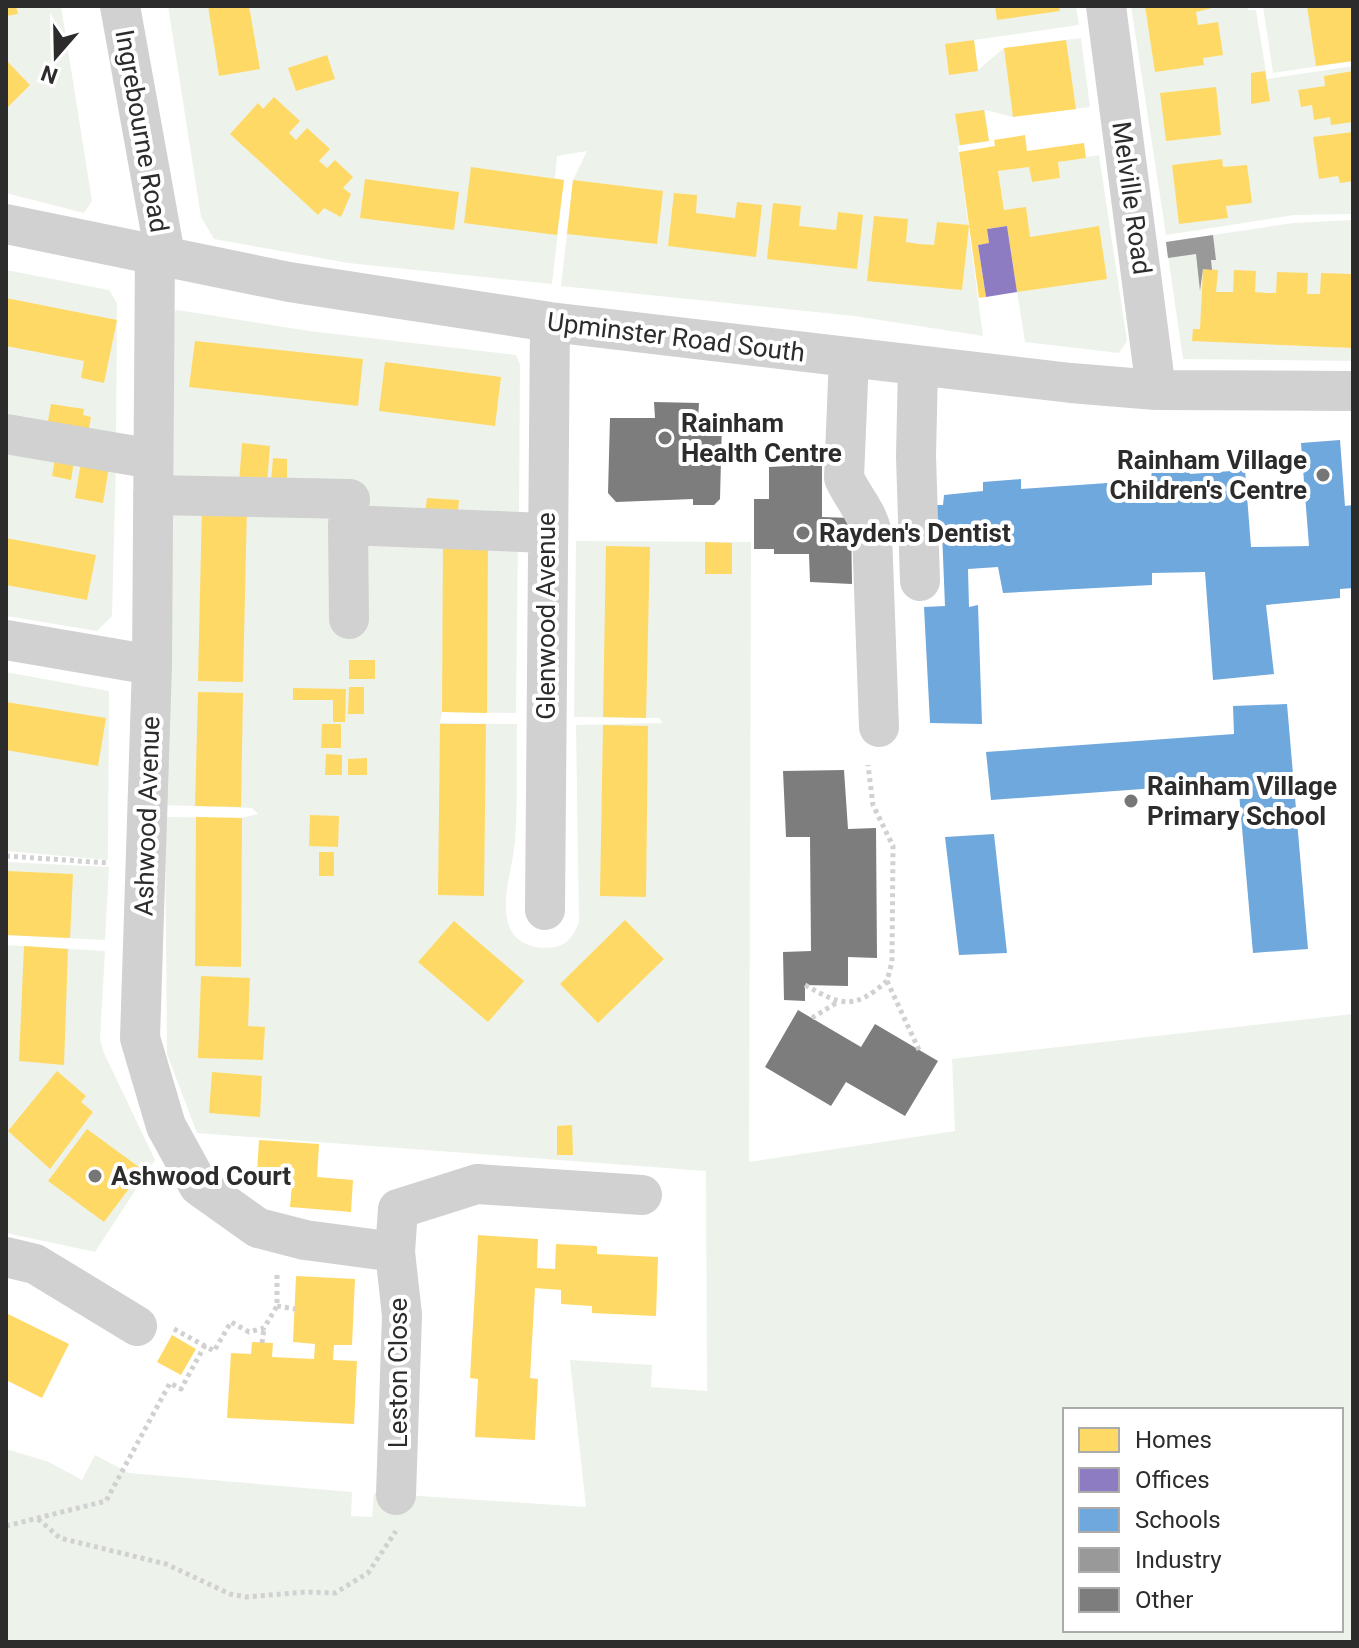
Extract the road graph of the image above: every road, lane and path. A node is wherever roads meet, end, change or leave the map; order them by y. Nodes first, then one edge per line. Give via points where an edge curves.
1 (120, 6) edge
2 (1106, 6) edge
3 (6, 224) edge
4 (160, 254) junction
5 (550, 322) junction
6 (849, 357) junction
7 (918, 366) junction
8 (1156, 390) junction
9 (1353, 391) edge
10 (6, 434) edge
11 (153, 477) junction
12 (348, 525) junction
13 (546, 533) junction
14 (920, 581) dead end
15 (349, 619) dead end
16 (6, 640) edge
17 (152, 665) junction
18 (879, 727) joint
19 (6, 856) edge
20 (146, 865) junction
21 (545, 910) dead end
22 (887, 981) junction
23 (805, 985) dead end
24 (836, 1003) junction
25 (812, 1018) dead end
26 (919, 1050) dead end
27 (642, 1195) dead end
28 (380, 1250) junction
29 (6, 1257) edge
30 (277, 1270) dead end
31 (277, 1306) junction
32 (295, 1309) dead end
33 (264, 1328) junction
34 (150, 1332) joint
35 (262, 1343) dead end
36 (205, 1345) junction
37 (396, 1495) joint
38 (38, 1519) junction
39 (6, 1526) edge

1 - 4 street, Ingrebourne Road
2 - 8 street, Melville Road
3 - 4 street, Upminster Road South
4 - 5 street, Upminster Road South via 289,282
4 - 11 street, Ashwood Avenue
5 - 6 street, Upminster Road South
5 - 13 street, Glenwood Avenue
6 - 7 street, Upminster Road South
6 - 18 street via 844,478 867,513 872,533
7 - 8 street, Upminster Road South
7 - 14 street
8 - 9 street, Upminster Road South
10 - 11 street
11 - 12 street via 350,499
11 - 17 street, Ashwood Avenue
12 - 13 street
12 - 15 street
13 - 21 street, Glenwood Avenue
16 - 17 street
17 - 20 street, Ashwood Avenue
18 - 22 path via 866,751 873,805 893,846 892,962
19 - 20 path
20 - 28 street, Ashwood Avenue via 140,1038 166,1126 199,1186 258,1228
22 - 24 path via 854,1003
22 - 26 path
23 - 24 path
24 - 25 path
27 - 28 street, Leston Close via 477,1184 398,1209
28 - 37 street, Leston Close via 402,1315
29 - 34 street via 35,1264
30 - 31 path
31 - 32 path
31 - 33 path
33 - 35 path
33 - 36 path via 249,1332 231,1322 214,1351
34 - 36 path via 170,1327
36 - 38 path via 181,1389 170,1383 106,1501
37 - 38 path via 405,1507 396,1533 368,1573 335,1593 230,1594 166,1564 60,1538
38 - 39 path

